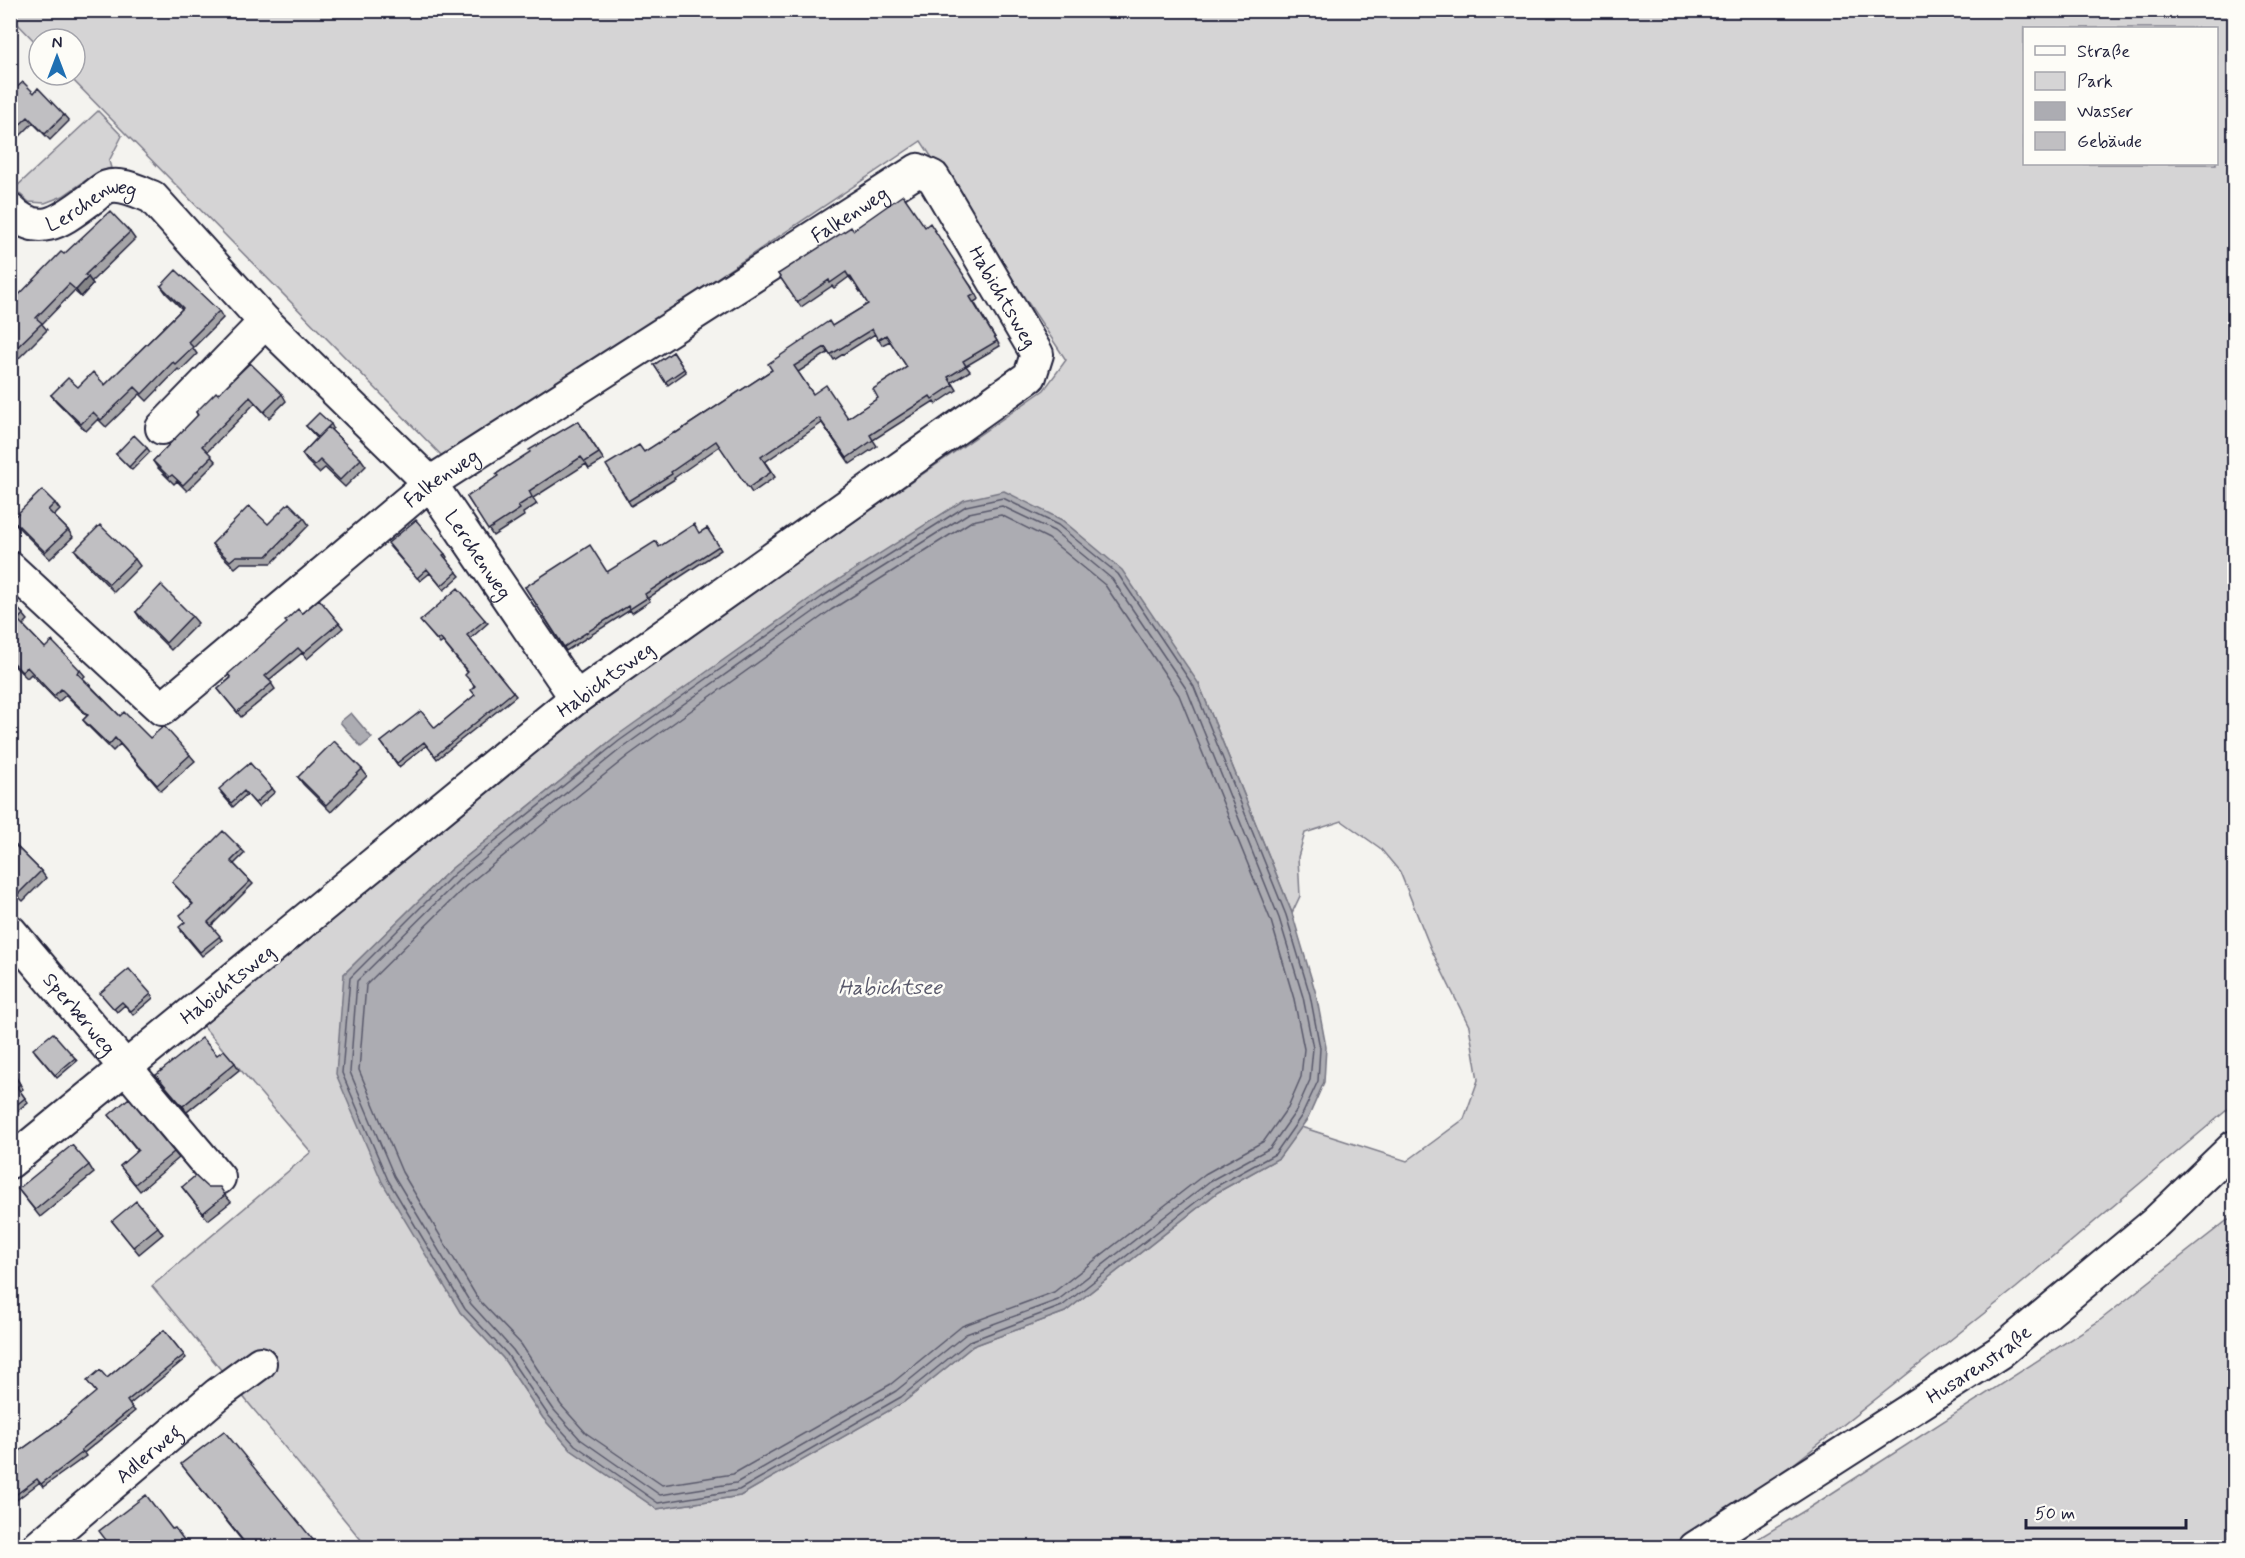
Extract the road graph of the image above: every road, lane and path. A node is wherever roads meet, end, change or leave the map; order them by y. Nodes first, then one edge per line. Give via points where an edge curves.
1 (918, 170) joint
2 (10, 210) edge
3 (265, 322) junction
4 (162, 428) dead end
5 (430, 483) junction
6 (10, 568) edge
7 (576, 698) junction
8 (10, 931) edge
9 (125, 1068) junction
10 (2235, 1147) edge
11 (10, 1162) edge
12 (219, 1178) dead end
13 (260, 1363) dead end
14 (37, 1548) edge
15 (1695, 1548) edge

1 - 5 street, Falkenweg
1 - 7 street, Habichtsweg via 933,177 1037,354 1030,376
2 - 3 street, Lerchenweg via 16,216 47,226 107,187 129,188 152,197
3 - 4 street
3 - 5 street, Lerchenweg
5 - 6 street, Falkenweg via 162,709
5 - 7 street, Lerchenweg
7 - 9 street, Habichtsweg
8 - 9 street, Sperberweg
9 - 11 street, Habichtsweg
9 - 12 street, Sperberweg
10 - 15 street, Husarenstraße via 2156,1223 2000,1352
13 - 14 street, Adlerweg

